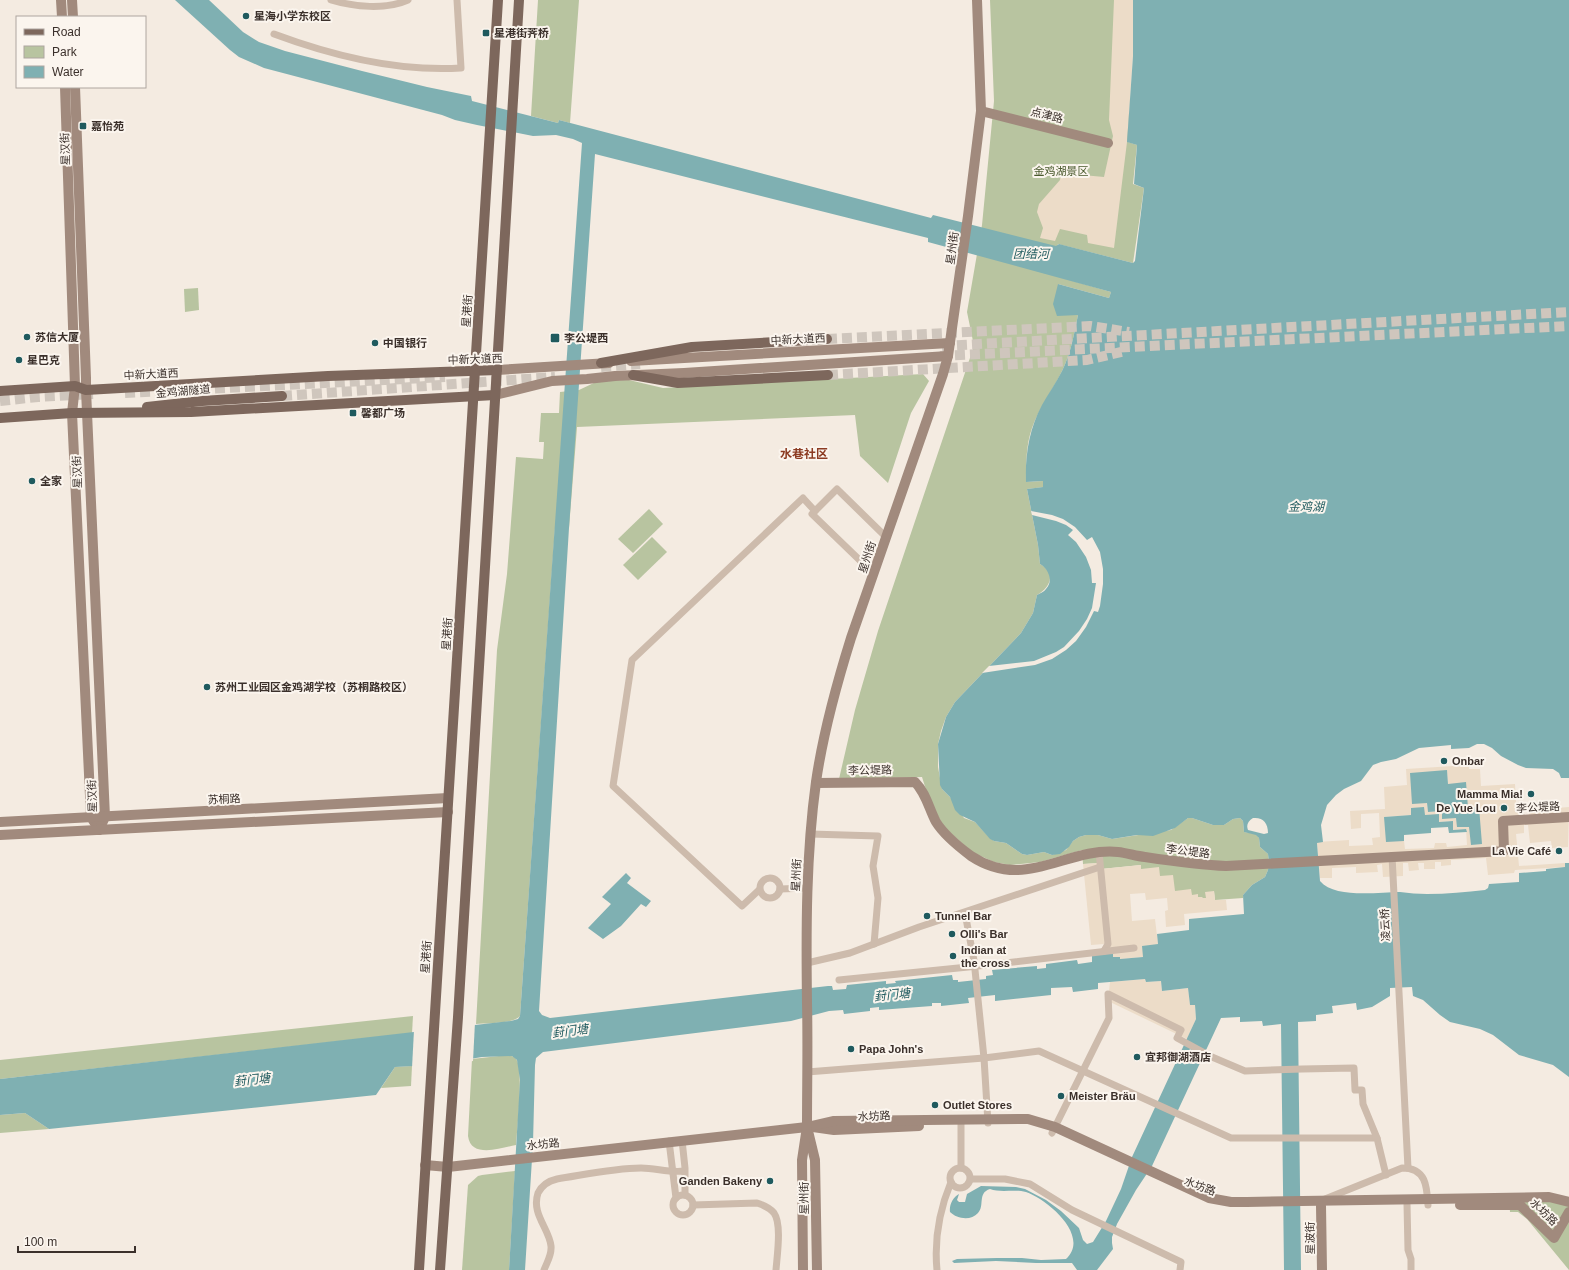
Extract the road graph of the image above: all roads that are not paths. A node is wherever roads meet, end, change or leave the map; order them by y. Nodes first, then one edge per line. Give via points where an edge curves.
1 (62, 0) edge
2 (72, 0) edge
3 (331, 0) edge
4 (408, 0) edge
5 (457, 0) edge
6 (498, 0) edge
7 (519, 0) edge
8 (977, 0) edge
9 (62, 16) edge
10 (73, 16) edge
11 (274, 34) dead end
12 (65, 88) edge
13 (75, 88) edge
14 (981, 111) junction
15 (1108, 143) dead end
16 (827, 339) tunnel mouth
17 (950, 343) junction
18 (948, 356) junction
19 (601, 363) junction
20 (497, 370) junction
21 (476, 371) junction
22 (633, 375) junction
23 (828, 375) tunnel mouth
24 (75, 386) junction
25 (86, 390) junction
26 (0, 391) edge
27 (495, 395) junction
28 (282, 396) tunnel mouth
29 (474, 396) junction
30 (72, 413) junction
31 (87, 413) junction
32 (0, 418) edge
33 (815, 511) junction
34 (886, 537) junction
35 (874, 574) junction
36 (83, 648) junction
37 (97, 648) junction
38 (816, 783) junction
39 (448, 798) junction
40 (425, 799) junction
41 (232, 810) junction
42 (448, 812) junction
43 (426, 813) junction
44 (91, 817) junction
45 (105, 817) junction
46 (1569, 817) edge
47 (0, 822) edge
48 (233, 823) junction
49 (99, 830) junction
50 (810, 834) junction
51 (0, 835) edge
52 (1099, 852) junction
53 (1392, 856) junction
54 (1100, 867) junction
55 (807, 888) junction
56 (780, 889) junction
57 (759, 890) junction
58 (965, 913) junction
59 (874, 944) junction
60 (1134, 948) dead end
61 (1104, 951) junction
62 (807, 963) junction
63 (975, 968) junction
64 (839, 980) dead end
65 (984, 1058) junction
66 (1082, 1070) junction
67 (807, 1072) junction
68 (988, 1121) junction
69 (961, 1124) junction
70 (807, 1127) junction
71 (1054, 1130) junction
72 (1377, 1138) junction
73 (682, 1140) junction
74 (669, 1141) junction
75 (425, 1165) junction
76 (448, 1167) junction
77 (961, 1168) junction
78 (1408, 1168) junction
79 (684, 1171) junction
80 (674, 1172) junction
81 (1386, 1175) junction
82 (971, 1179) junction
83 (951, 1182) junction
84 (685, 1195) junction
85 (676, 1198) junction
86 (1428, 1202) junction
87 (1569, 1202) edge
88 (1321, 1204) junction
89 (1407, 1204) junction
90 (693, 1205) junction
91 (1569, 1212) edge
92 (419, 1270) edge
93 (440, 1270) edge
94 (544, 1270) edge
95 (776, 1270) edge
96 (803, 1270) edge
97 (817, 1270) edge
98 (937, 1270) edge
99 (1180, 1270) edge
100 (1322, 1270) edge
101 (1411, 1270) edge

1 - 9 street
2 - 10 street
3 - 4 street via 379,6
5 - 11 street via 461,68 435,70 388,64 312,48
6 - 21 main road, 星港街
7 - 20 main road
8 - 14 street, 星州街
12 - 24 street, 星汉街
13 - 25 street, 星汉街
14 - 15 street, 点津路
14 - 17 street, 星州街
16 - 19 main road via 692,347
17 - 18 street, 星州街
17 - 19 street, 中新大道西
18 - 22 street
18 - 34 street, 星州街
19 - 20 street, 中新大道西
20 - 21 main road, 中新大道西
20 - 27 main road
21 - 25 main road, 中新大道西 via 328,376
21 - 29 main road, 星港街
22 - 23 main road via 678,383
22 - 27 street via 552,381
24 - 25 main road, 中新大道西
24 - 26 main road, 中新大道西
24 - 30 street, 星汉街
25 - 31 street, 星汉街
27 - 29 main road
27 - 76 main road
28 - 31 main road, 金鸡湖隧道
29 - 31 main road via 191,412
29 - 39 main road, 星港街
30 - 31 main road
30 - 32 main road
30 - 36 street, 星汉街
31 - 37 street, 星汉街
33 - 34 street via 837,489
33 - 35 street via 812,514
33 - 57 street via 803,498 632,660 615,770 613,786 742,906
34 - 35 street, 星州街
35 - 38 street, 星州街 via 837,682
36 - 37 street
36 - 44 street, 星汉街
37 - 45 street, 星汉街
38 - 50 street, 星州街
38 - 52 street, 李公堤路 via 915,782 921,788 937,823 947,835 971,855 999,868 1019,870 1041,867
39 - 40 street, 苏桐路
39 - 42 main road, 星港街
40 - 41 street, 苏桐路
40 - 43 street
41 - 45 street, 苏桐路
41 - 48 street
42 - 43 street
42 - 75 main road, 星港街
43 - 48 street
44 - 45 street, 苏桐路
44 - 47 street, 苏桐路
44 - 49 street, 星汉街
45 - 49 street, 星汉街
46 - 53 street, 李公堤路 via 1503,821 1504,851
48 - 49 street
49 - 51 street
50 - 55 street, 星州街
50 - 59 street via 878,836 873,866 878,898
52 - 53 street, 李公堤路 via 1118,852 1198,865 1251,865
52 - 54 street
53 - 78 street, 凌云桥
54 - 58 street
54 - 61 street via 1108,944
55 - 56 street
55 - 62 street, 星州街
56 - 57 street via 772,898 765,898
56 - 57 street via 778,882 769,878 760,883
58 - 59 street
58 - 63 street
59 - 62 street
60 - 61 street
61 - 63 street
62 - 67 street, 星州街
63 - 64 street via 961,967
63 - 65 street
65 - 66 street via 1039,1051
65 - 67 street
65 - 68 street
66 - 71 street
66 - 72 street via 1231,1138
66 - 72 street via 1109,1018 1108,994 1181,1030 1177,1038 1245,1071 1354,1068 1355,1090 1362,1090 1362,1104
67 - 70 street, 星州街
68 - 69 street, 水坊路
68 - 70 street, 水坊路 via 833,1120
68 - 71 street, 水坊路
69 - 70 street, 水坊路 via 834,1130
69 - 77 street
70 - 73 street, 水坊路
70 - 96 street, 星州街 via 802,1160
70 - 97 street, 星州街 via 815,1160
71 - 88 street, 水坊路 via 1152,1176 1190,1197 1217,1205 1234,1207
72 - 81 street
73 - 74 street, 水坊路
73 - 79 street
74 - 76 street, 水坊路
74 - 80 street
75 - 76 street, 水坊路
75 - 92 main road, 星港街
76 - 93 main road
77 - 82 street via 968,1171
77 - 83 street via 952,1172
78 - 81 street
78 - 86 street via 1424,1179
79 - 80 street
79 - 84 street
80 - 85 street
80 - 94 street via 635,1168 557,1179 546,1183 540,1189 537,1202 540,1219 551,1245
81 - 88 street
82 - 83 street via 968,1185 962,1188
82 - 99 street via 1005,1179 1034,1186 1072,1210 1181,1262
83 - 98 street via 942,1203 938,1222
84 - 85 street
84 - 90 street via 691,1199
85 - 90 street via 673,1206 682,1216 687,1215
86 - 87 street, 水坊路 via 1550,1197
86 - 88 street, 水坊路
86 - 89 street, 水坊路
86 - 91 street, 水坊路 via 1520,1206 1554,1238
88 - 89 street, 水坊路
88 - 100 street, 星波街
89 - 101 street
90 - 95 street via 757,1203 772,1211 778,1225

